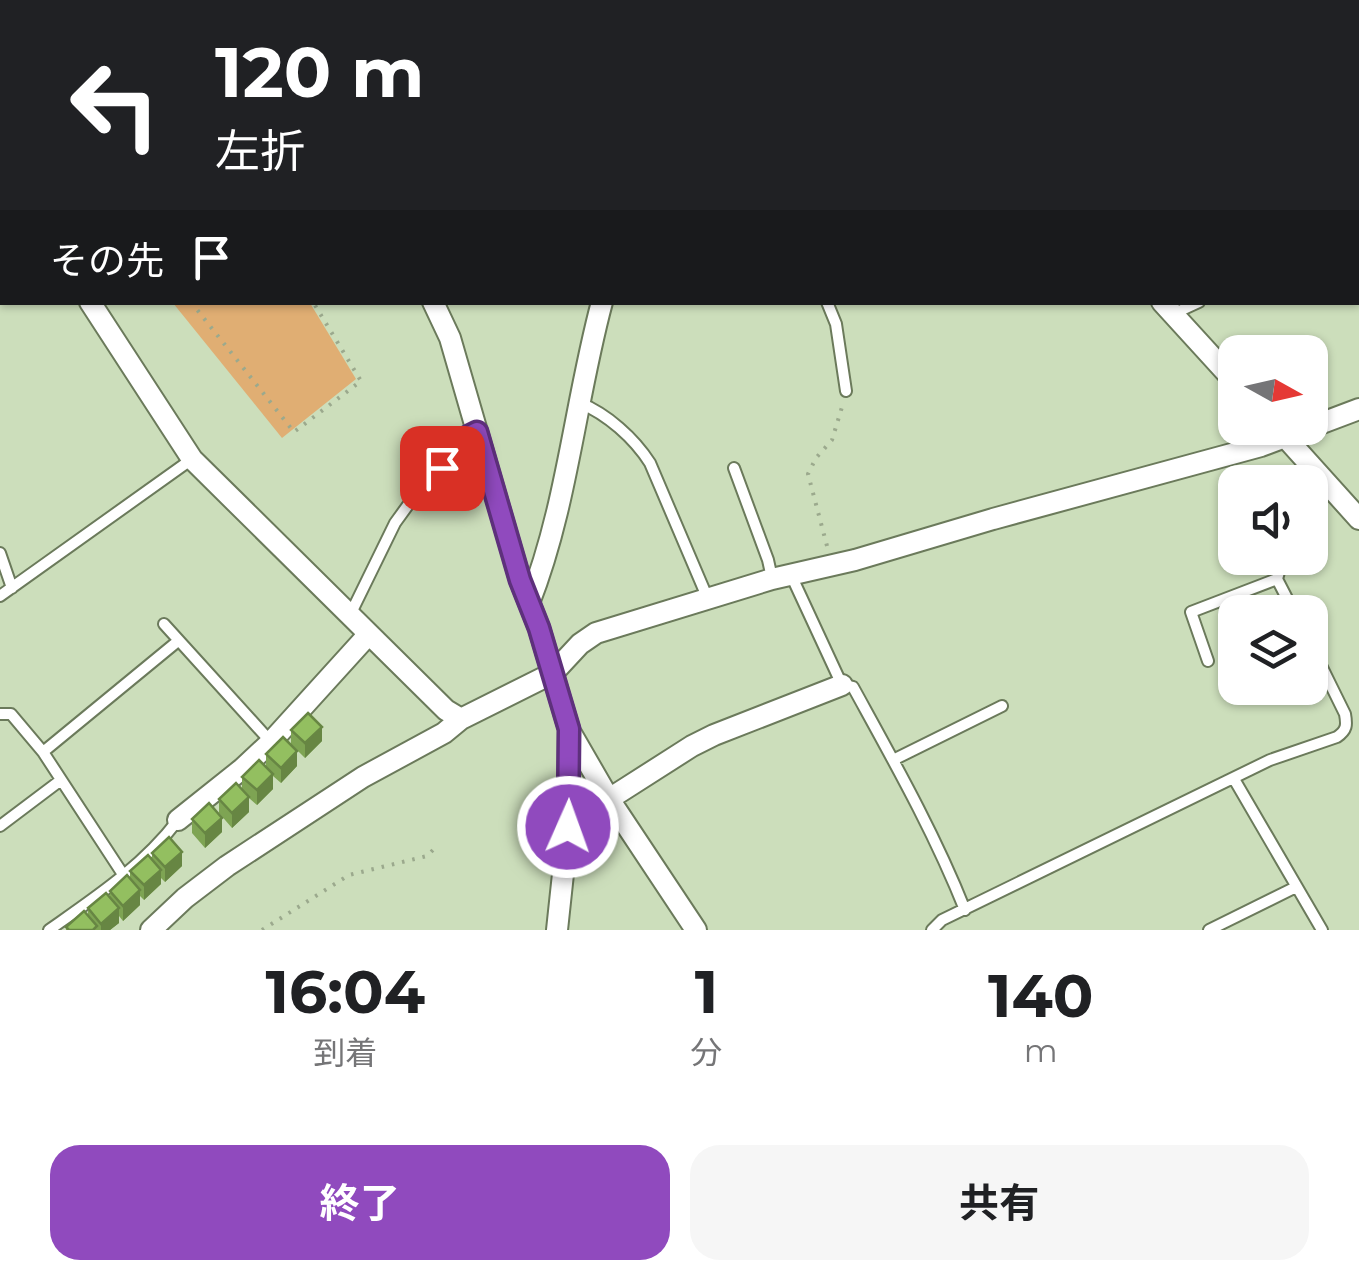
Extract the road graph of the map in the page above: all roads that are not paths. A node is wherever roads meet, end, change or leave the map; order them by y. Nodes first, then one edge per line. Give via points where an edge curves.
1 (92, 305) edge
2 (434, 305) edge
3 (601, 305) edge
4 (828, 305) edge
5 (1168, 308) edge
6 (1218, 363) edge
7 (846, 391) road end
8 (580, 403) junction
9 (1359, 409) edge
10 (1328, 418) edge
11 (477, 432) junction
12 (1262, 445) edge
13 (192, 459) junction
14 (734, 468) dead end
15 (1328, 492) edge
16 (1359, 519) edge
17 (0, 553) edge
18 (1278, 575) edge
19 (781, 577) junction
20 (1277, 579) junction
21 (12, 588) junction
22 (1285, 595) edge
23 (0, 596) edge
24 (708, 600) junction
25 (529, 603) junction
26 (350, 616) junction
27 (164, 624) dead end
28 (368, 635) junction
29 (178, 641) junction
30 (1208, 660) dead end
31 (553, 673) junction
32 (1328, 680) edge
33 (842, 685) junction
34 (1002, 706) dead end
35 (0, 714) edge
36 (461, 719) junction
37 (569, 729) junction
38 (271, 742) junction
39 (43, 752) junction
40 (893, 760) junction
41 (1234, 779) junction
42 (61, 780) junction
43 (608, 799) junction
44 (178, 820) joint
45 (0, 826) edge
46 (124, 876) junction
47 (1296, 887) junction
48 (965, 910) junction
49 (49, 930) edge
50 (150, 930) edge
51 (557, 930) edge
52 (696, 930) edge
53 (932, 930) edge
54 (1209, 930) edge
55 (1322, 930) edge

1 - 13 street
2 - 11 street
3 - 8 street
4 - 7 lane
5 - 6 street
8 - 24 lane via 640,447
8 - 25 street
9 - 10 street
11 - 25 street
11 - 26 lane via 395,523
12 - 19 street
13 - 21 lane
13 - 26 street
14 - 19 lane via 768,560
15 - 16 street
17 - 21 lane
18 - 20 lane
19 - 24 street
19 - 33 lane
20 - 22 lane
20 - 30 lane via 1192,612
21 - 23 lane
24 - 31 street via 596,634
25 - 31 street
26 - 28 street
27 - 29 lane
28 - 36 street
28 - 38 street
29 - 38 lane
29 - 39 lane
31 - 36 street
31 - 37 street
32 - 41 lane via 1345,714 1343,732
33 - 40 lane via 853,688
33 - 43 street via 714,735
34 - 40 lane
35 - 39 lane via 11,714
36 - 50 street via 228,866
37 - 43 street
37 - 51 street
38 - 44 street
39 - 42 lane
40 - 48 lane
41 - 47 lane
41 - 48 lane
42 - 45 lane
42 - 46 lane
43 - 52 street
44 - 46 lane
46 - 49 lane
47 - 54 lane
47 - 55 lane
48 - 53 lane

